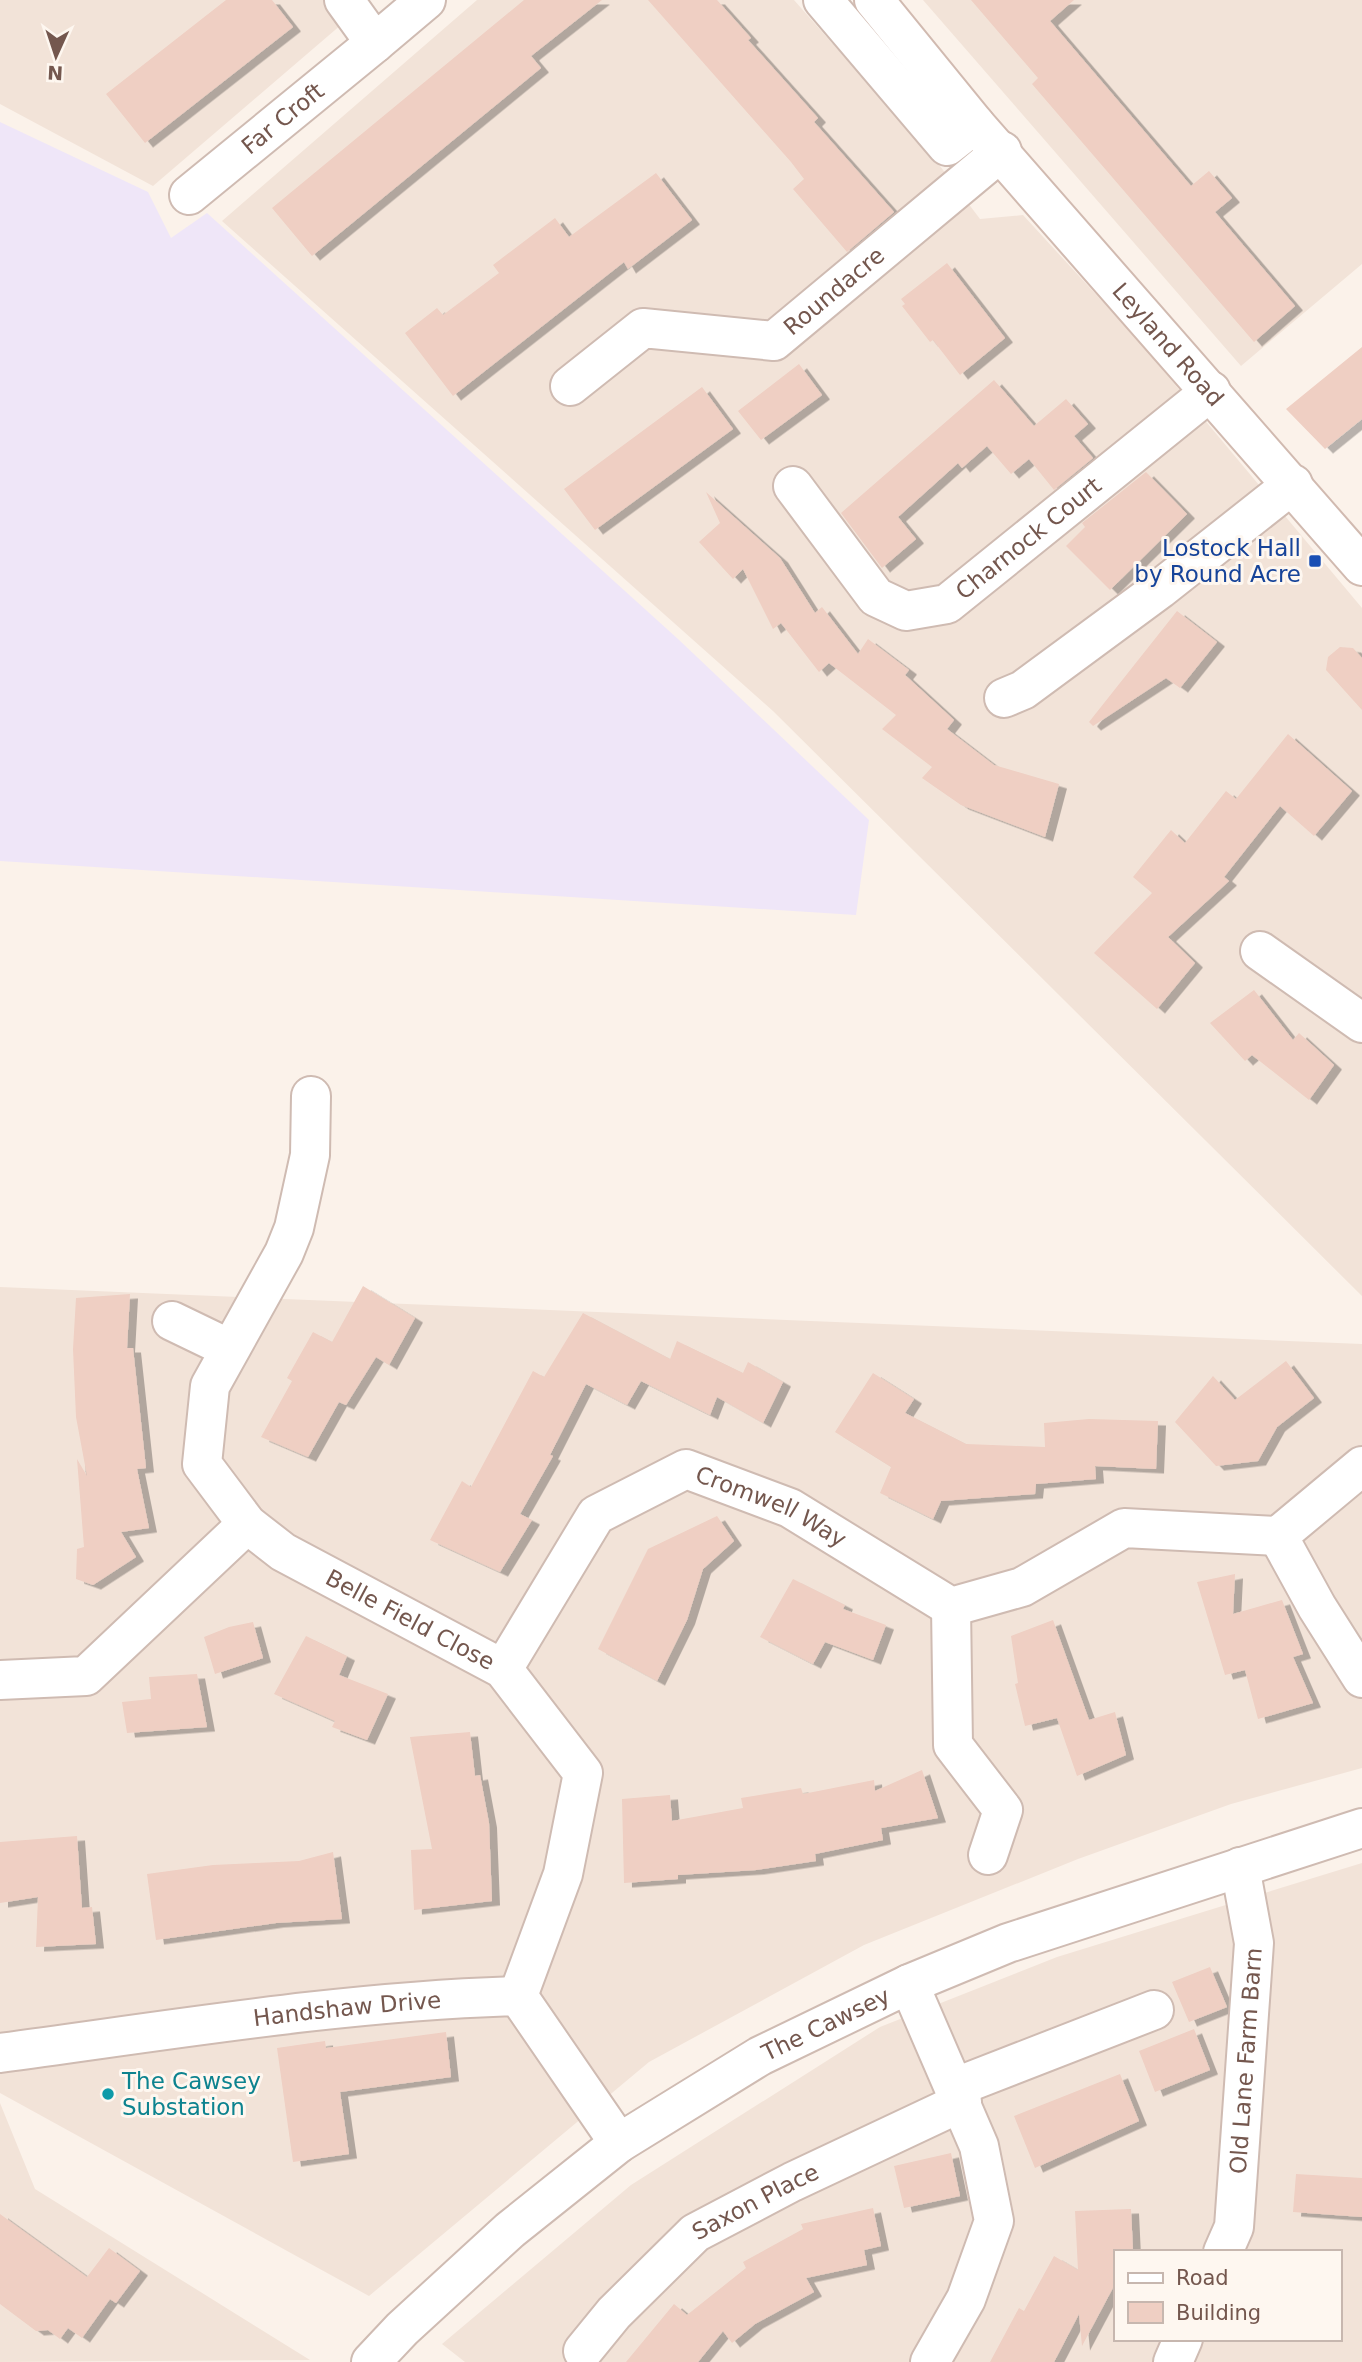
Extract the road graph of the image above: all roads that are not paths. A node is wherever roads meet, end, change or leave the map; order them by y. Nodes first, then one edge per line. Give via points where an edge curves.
1 (344, 0) edge
2 (426, 0) edge
3 (823, 0) edge
4 (874, 0) edge
5 (375, 43) junction
6 (975, 124) junction
7 (1002, 151) junction
8 (189, 195) dead end
9 (570, 386) dead end
10 (1211, 391) junction
11 (1293, 484) junction
12 (793, 486) dead end
13 (1362, 566) edge
14 (1004, 698) dead end
15 (1260, 951) dead end
16 (1362, 1023) edge
17 (311, 1096) dead end
18 (172, 1321) dead end
19 (230, 1349) junction
20 (1362, 1466) edge
21 (247, 1524) junction
22 (1278, 1536) junction
23 (951, 1607) junction
24 (503, 1669) junction
25 (1362, 1678) edge
26 (0, 1681) edge
27 (1362, 1828) edge
28 (988, 1855) dead end
29 (1240, 1867) junction
30 (909, 1984) junction
31 (518, 1996) junction
32 (1154, 2010) dead end
33 (0, 2053) edge
34 (959, 2095) junction
35 (619, 2143) junction
36 (1224, 2250) edge
37 (1182, 2341) edge
38 (583, 2351) dead end
39 (371, 2362) edge
40 (930, 2362) edge
41 (1173, 2362) edge

1 - 5 street
2 - 5 street, Far Croft
3 - 6 street via 947,146
4 - 6 street, Leyland Road
5 - 8 street, Far Croft
6 - 7 street, Leyland Road
7 - 9 street, Roundacre via 774,341 643,328
7 - 10 street, Leyland Road
10 - 11 street, Leyland Road
10 - 12 street, Charnock Court via 947,604 906,611 876,597
11 - 13 street, Leyland Road
11 - 14 street via 1160,589 1023,690
15 - 16 street
17 - 19 street, Belle Field Close via 310,1155 294,1228
18 - 19 street
19 - 21 street, Belle Field Close via 210,1386 202,1464
20 - 22 street
21 - 24 street, Belle Field Close via 283,1552
21 - 26 street via 86,1676
22 - 23 street via 1124,1528 1022,1587
22 - 25 street
23 - 24 street, Cromwell Way via 790,1508 686,1469 596,1515
23 - 28 street via 953,1745 1003,1810
24 - 31 street, Belle Field Close via 583,1773 564,1874
27 - 29 street, The Cawsey
29 - 30 street, The Cawsey via 1008,1943
29 - 36 street, Old Lane Farm Barn via 1254,1943 1234,2227
30 - 34 street
30 - 35 street, The Cawsey via 760,2056
31 - 33 street, Handshaw Drive via 310,2011
31 - 35 street
32 - 34 street, Saxon Place
34 - 38 street, Saxon Place via 695,2233 614,2312
34 - 40 street via 979,2146 993,2221 966,2299
35 - 39 street, The Cawsey via 510,2230
37 - 41 street

